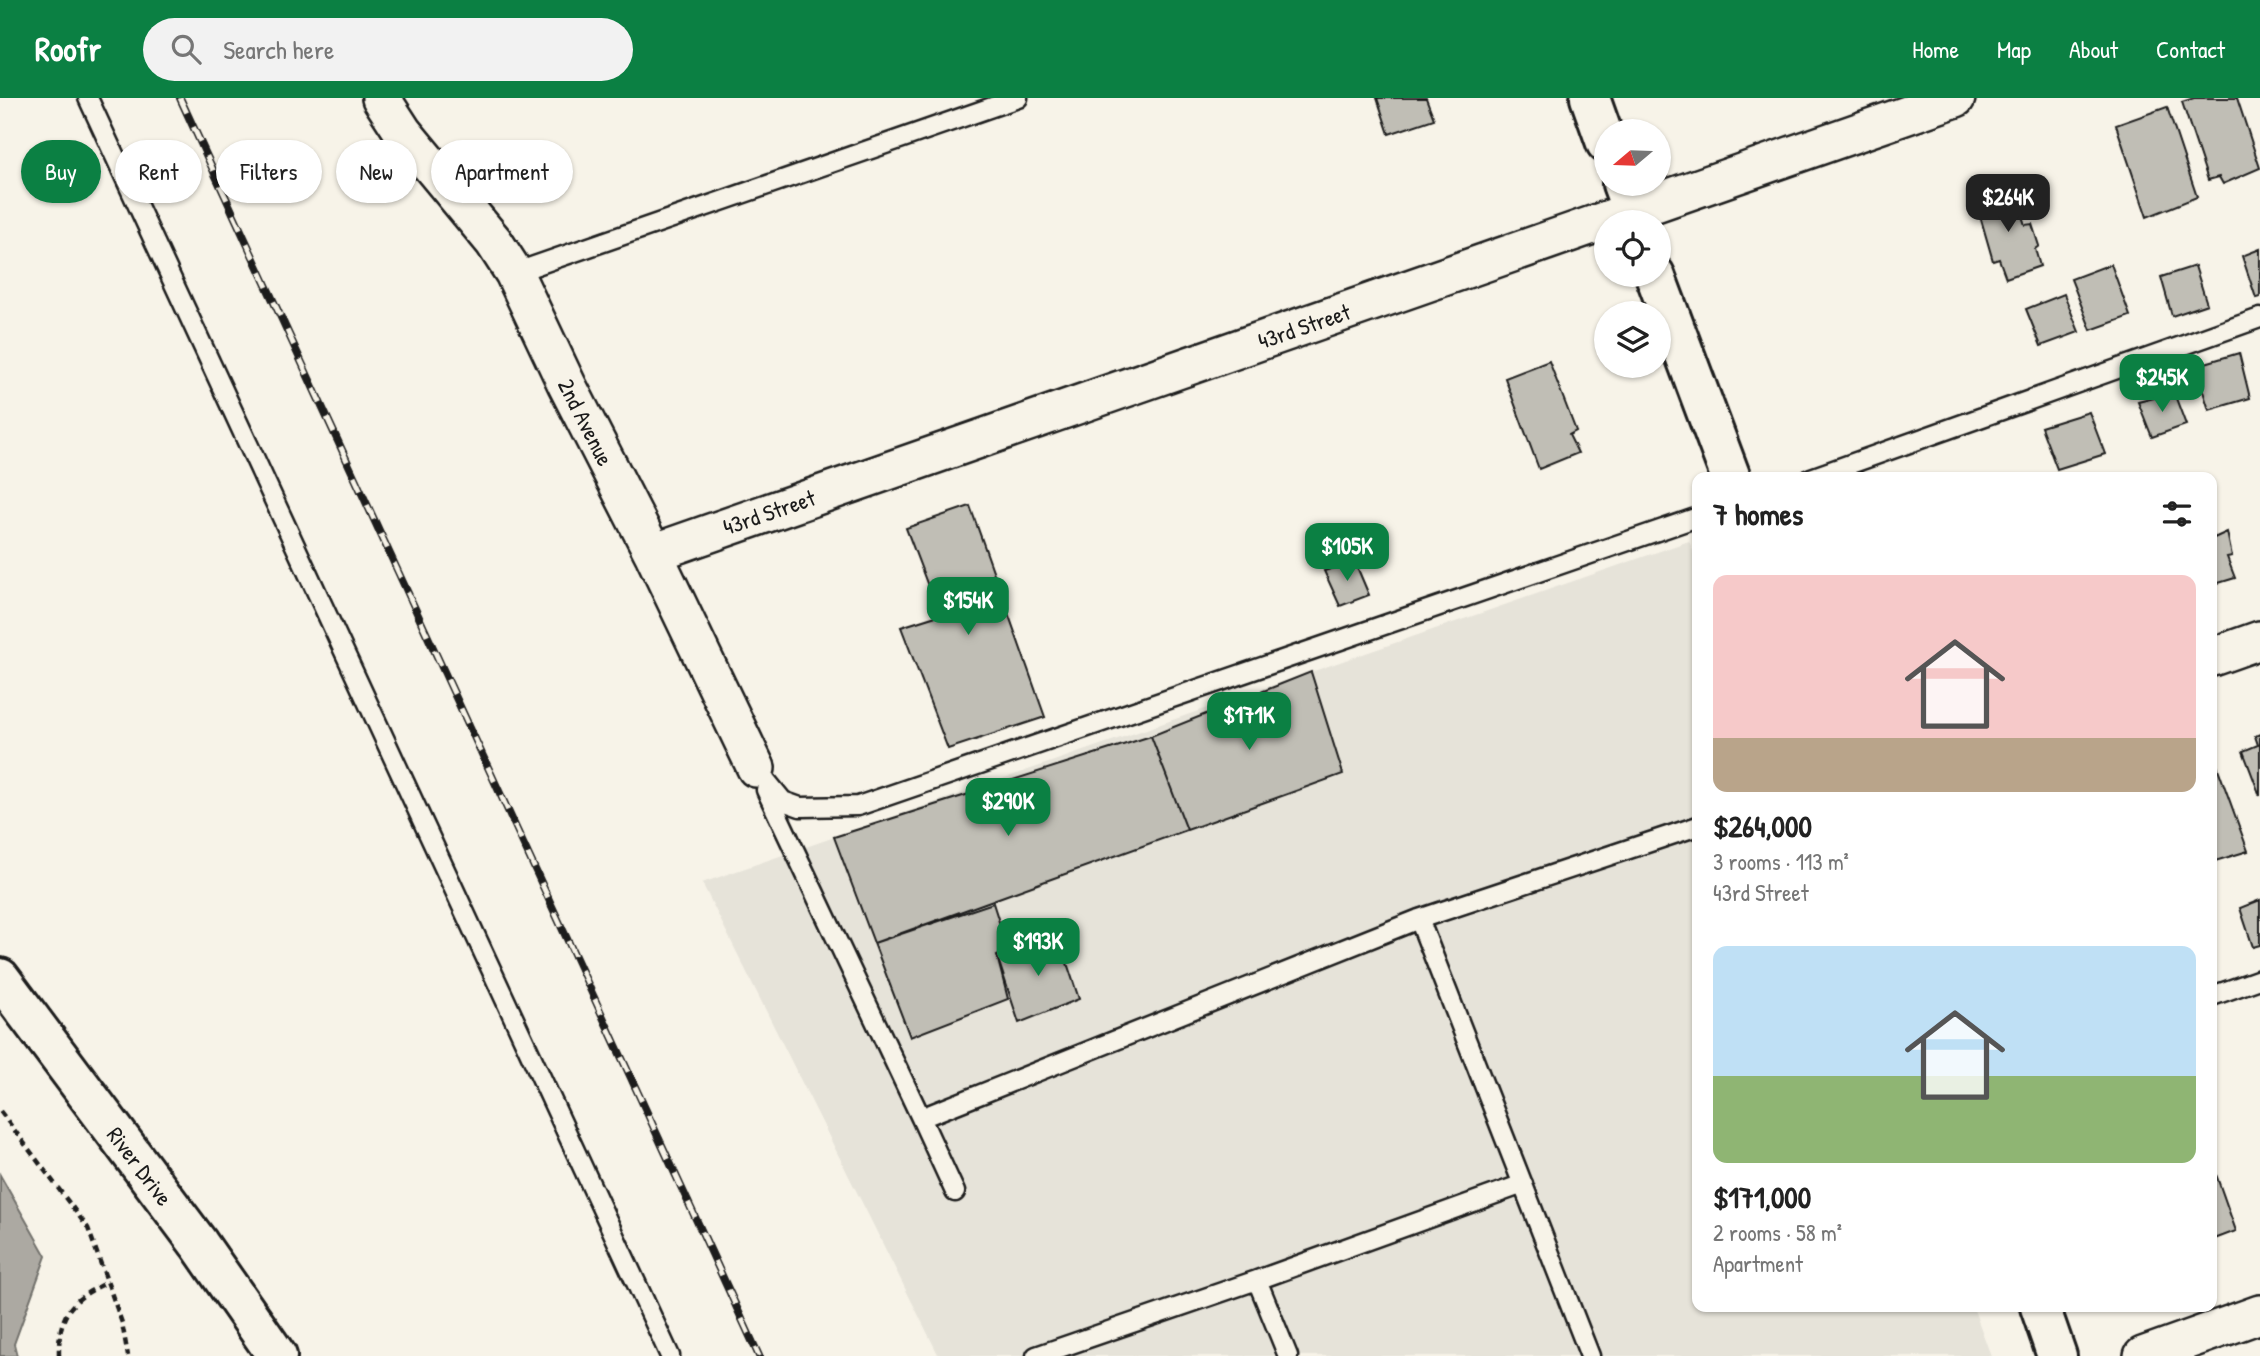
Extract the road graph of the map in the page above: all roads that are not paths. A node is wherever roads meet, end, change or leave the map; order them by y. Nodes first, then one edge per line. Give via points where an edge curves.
1 (88, 98) edge
2 (381, 98) edge
3 (1018, 98) edge
4 (1590, 98) edge
5 (1956, 98) edge
6 (1597, 119) edge
7 (1630, 206) edge
8 (514, 273) junction
9 (1660, 287) edge
10 (2260, 318) edge
11 (1729, 472) edge
12 (1828, 472) edge
13 (1692, 519) edge
14 (653, 553) junction
15 (2260, 640) edge
16 (2217, 655) edge
17 (755, 768) junction
18 (1692, 828) edge
19 (1419, 919) junction
20 (0, 978) edge
21 (2260, 979) edge
22 (2217, 994) edge
23 (921, 1118) junction
24 (1524, 1184) junction
25 (955, 1192) dead end
26 (1257, 1280) junction
27 (2042, 1312) edge
28 (2260, 1314) edge
29 (1031, 1352) edge
30 (277, 1356) edge
31 (670, 1356) edge
32 (1288, 1356) edge
33 (1590, 1356) edge
34 (2057, 1356) edge
35 (2143, 1356) edge

1 - 31 lane
2 - 8 street, 2nd Avenue
3 - 8 lane
4 - 6 street
5 - 7 street, 43rd Street
7 - 14 street, 43rd Street
8 - 14 street, 2nd Avenue
9 - 11 street
10 - 12 lane
13 - 17 lane via 858,806 800,807 783,801
14 - 17 street, 2nd Avenue
15 - 16 street
17 - 23 lane
18 - 19 lane
19 - 23 lane
19 - 24 lane
20 - 30 street, River Drive
21 - 22 lane
23 - 25 lane
24 - 26 lane
24 - 33 lane
26 - 29 lane
26 - 32 lane
27 - 34 street
28 - 35 street

